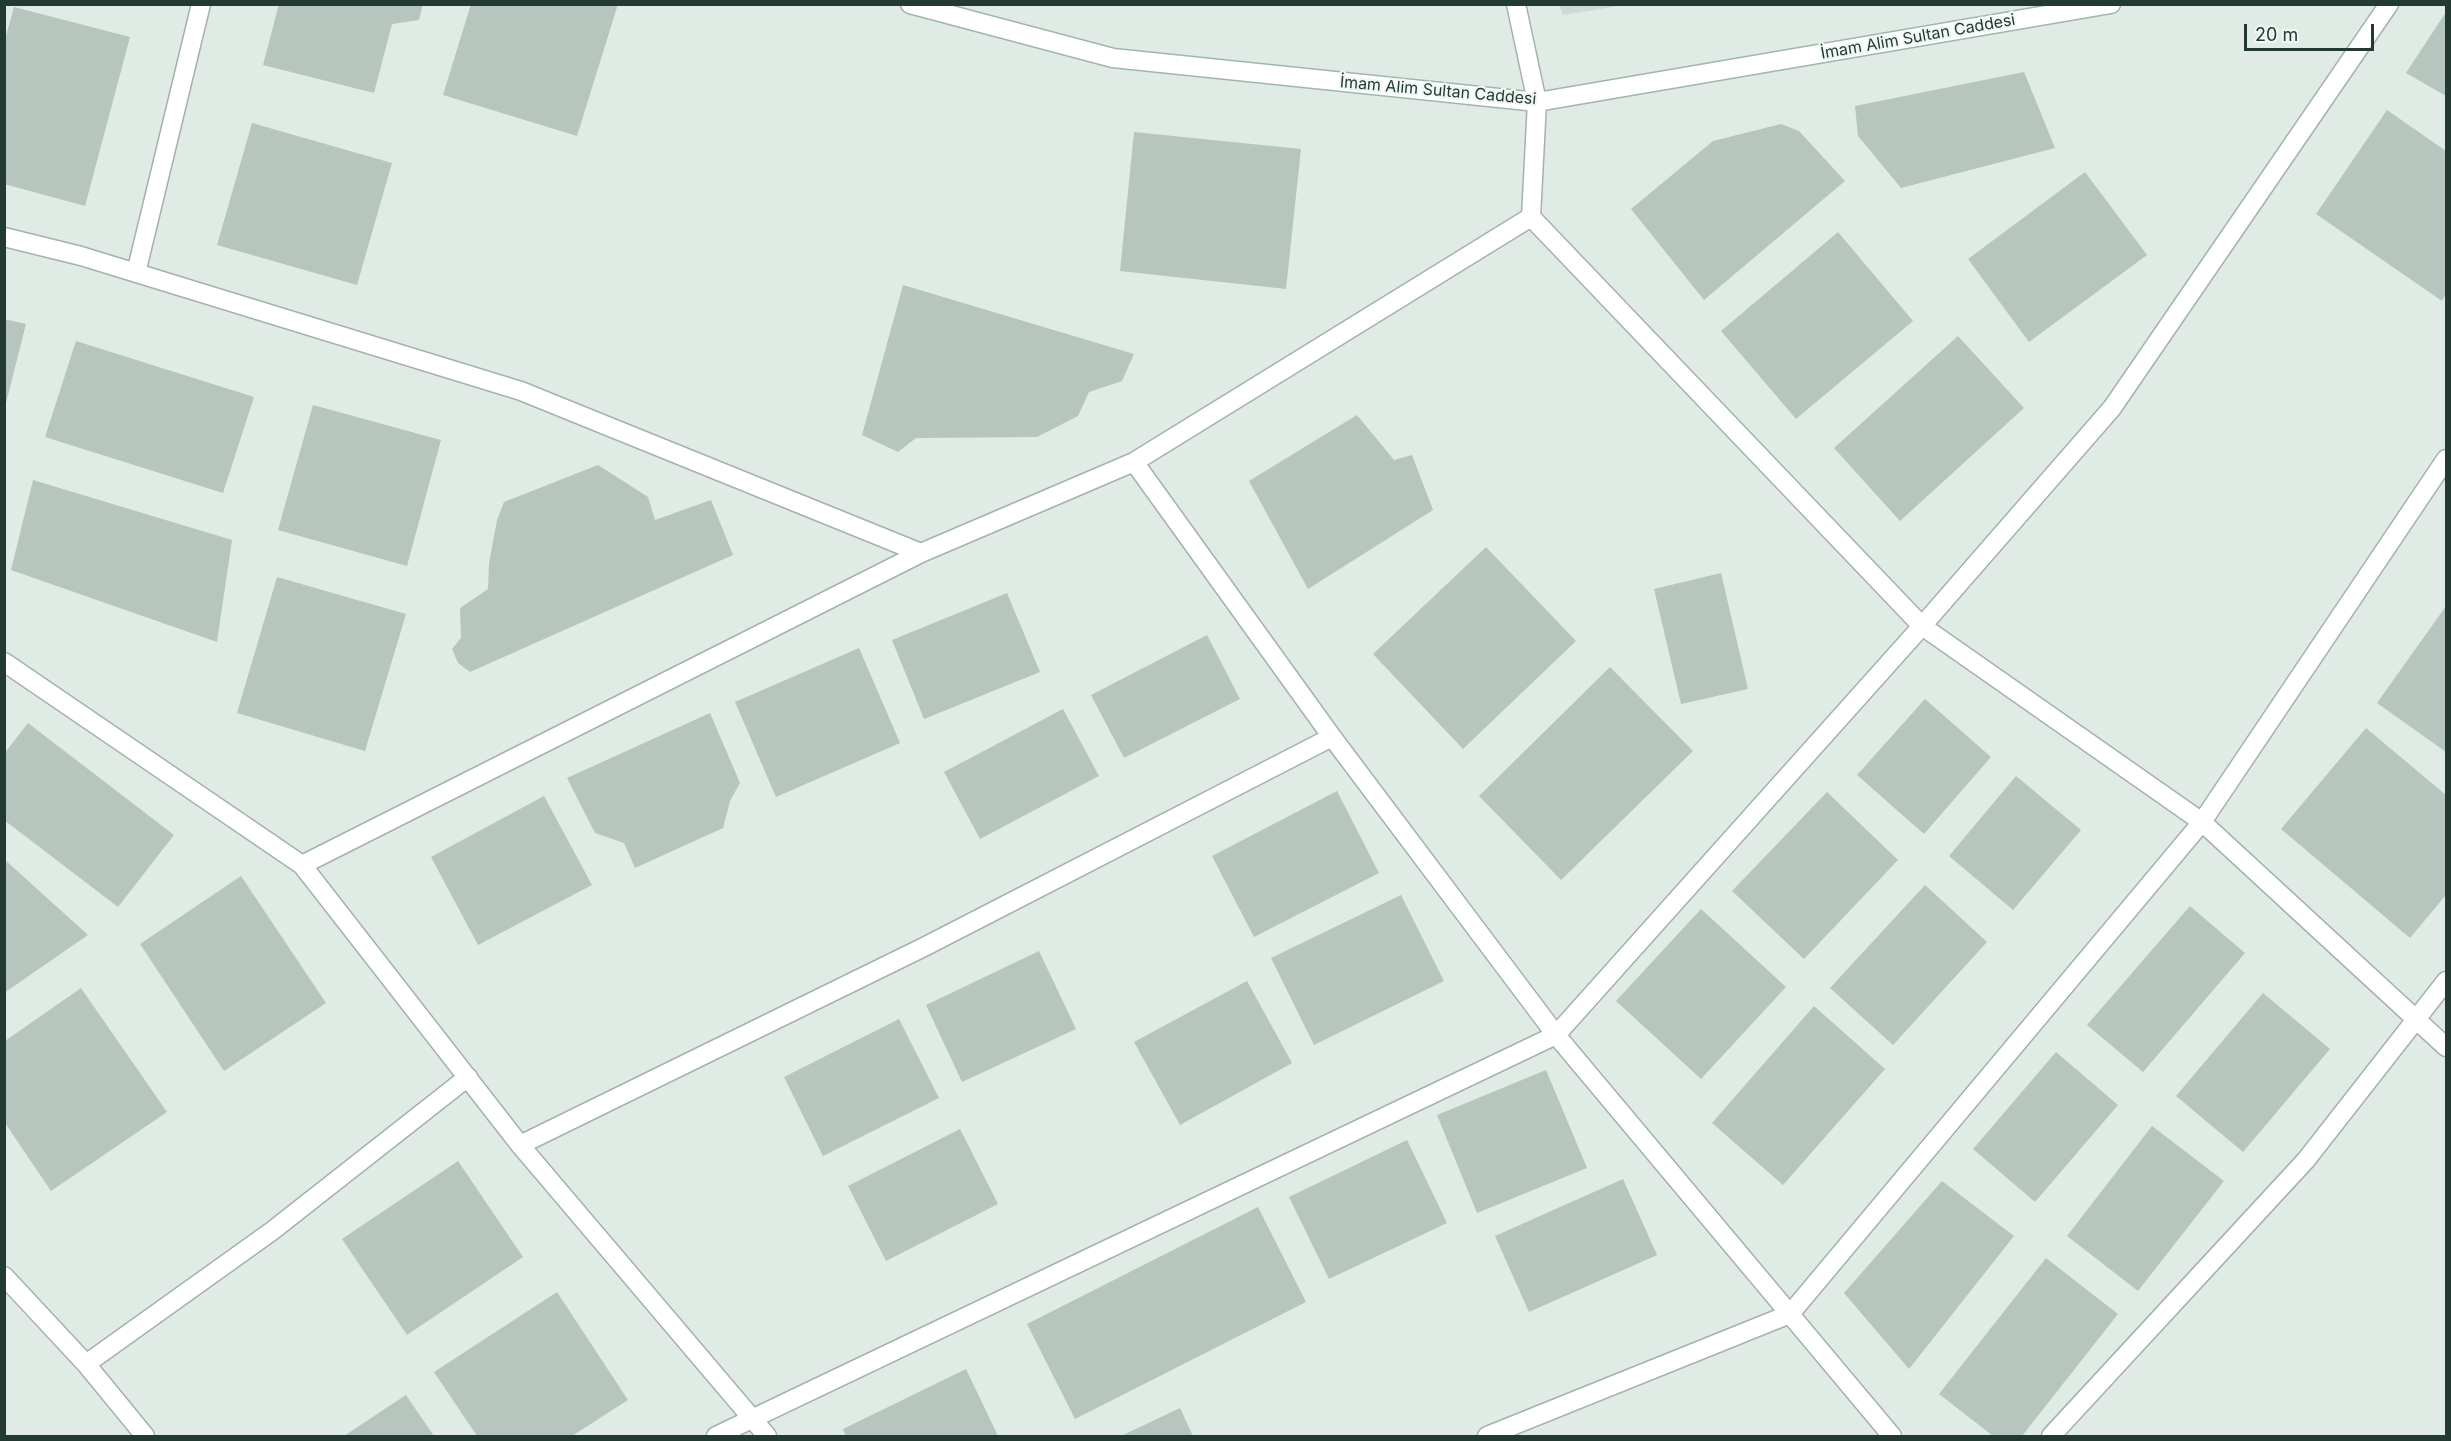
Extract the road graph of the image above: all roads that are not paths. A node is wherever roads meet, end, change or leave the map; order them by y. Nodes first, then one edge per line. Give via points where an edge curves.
1 (201, 4) edge
2 (910, 4) edge
3 (1516, 4) edge
4 (2111, 4) edge
5 (2389, 4) edge
6 (1537, 102) junction
7 (1532, 217) junction
8 (4, 237) edge
9 (136, 273) junction
10 (2446, 459) edge
11 (1134, 462) junction
12 (921, 553) junction
13 (1922, 626) junction
14 (4, 662) edge
15 (1332, 738) junction
16 (2202, 822) junction
17 (302, 865) junction
18 (2446, 981) edge
19 (2416, 1020) junction
20 (1556, 1035) junction
21 (2446, 1047) edge
22 (468, 1077) junction
23 (520, 1145) junction
24 (4, 1276) edge
25 (1790, 1314) junction
26 (86, 1364) junction
27 (753, 1419) junction
28 (145, 1437) edge
29 (716, 1437) edge
30 (767, 1437) edge
31 (1487, 1437) edge
32 (1892, 1437) edge
33 (2051, 1437) edge

1 - 9 street
2 - 6 street, İmam Alim Sultan Caddesi via 1113,58
3 - 6 street
4 - 6 street, İmam Alim Sultan Caddesi
5 - 13 street via 2112,408
6 - 7 street
7 - 11 street
7 - 13 street
8 - 9 street
9 - 12 street via 521,392
10 - 16 street
11 - 12 street
11 - 15 street
12 - 17 street
13 - 16 street
13 - 20 street
14 - 17 street
15 - 20 street
15 - 23 street via 924,946
16 - 19 street
16 - 25 street
17 - 22 street
18 - 19 street
19 - 21 street
19 - 33 street via 2306,1160
20 - 25 street
20 - 27 street
22 - 23 street
22 - 26 street via 272,1231
23 - 27 street
24 - 26 street
25 - 31 street
25 - 32 street
26 - 28 street
27 - 29 street
27 - 30 street

